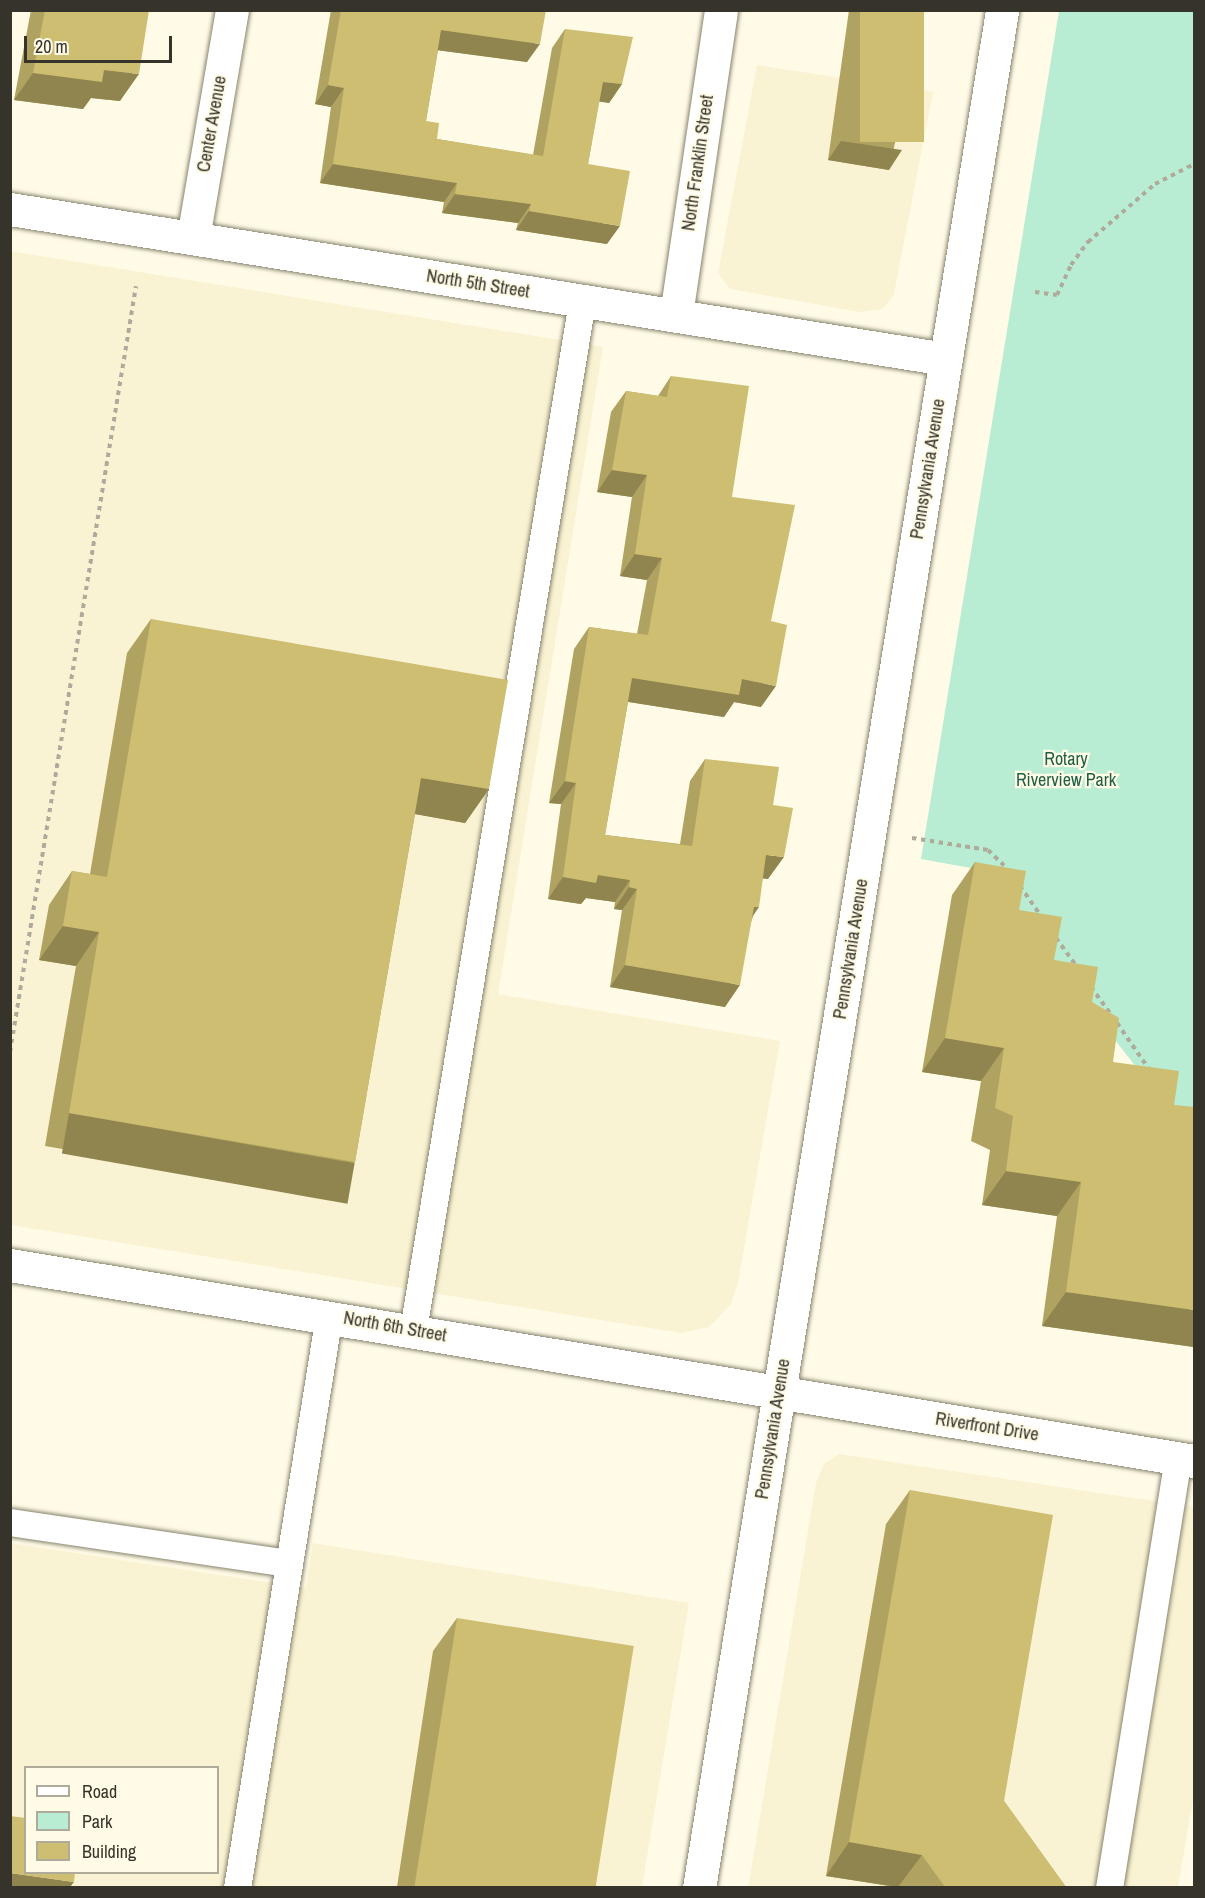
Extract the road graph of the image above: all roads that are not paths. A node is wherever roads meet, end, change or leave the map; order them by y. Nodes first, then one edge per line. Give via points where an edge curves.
1 (232, 10) edge
2 (721, 10) edge
3 (1002, 10) edge
4 (10, 209) edge
5 (193, 238) junction
6 (582, 301) junction
7 (676, 315) junction
8 (945, 359) junction
9 (10, 1265) edge
10 (329, 1315) junction
11 (413, 1330) junction
12 (779, 1393) junction
13 (1186, 1460) edge
14 (10, 1522) edge
15 (289, 1563) junction
16 (237, 1887) edge
17 (699, 1887) edge
18 (1109, 1887) edge

1 - 5 street, Center Avenue
2 - 7 street, North Franklin Street
3 - 8 street, Pennsylvania Avenue
4 - 5 street, North 5th Street
5 - 6 street, North 5th Street
6 - 7 street, North 5th Street
6 - 11 lane
7 - 8 street, North 5th Street
8 - 12 street, Pennsylvania Avenue
9 - 10 street, North 6th Street
10 - 11 street, North 6th Street
10 - 15 lane
11 - 12 street, North 6th Street
12 - 13 street, Riverfront Drive
12 - 17 street, Pennsylvania Avenue
13 - 18 lane
14 - 15 lane
15 - 16 lane

